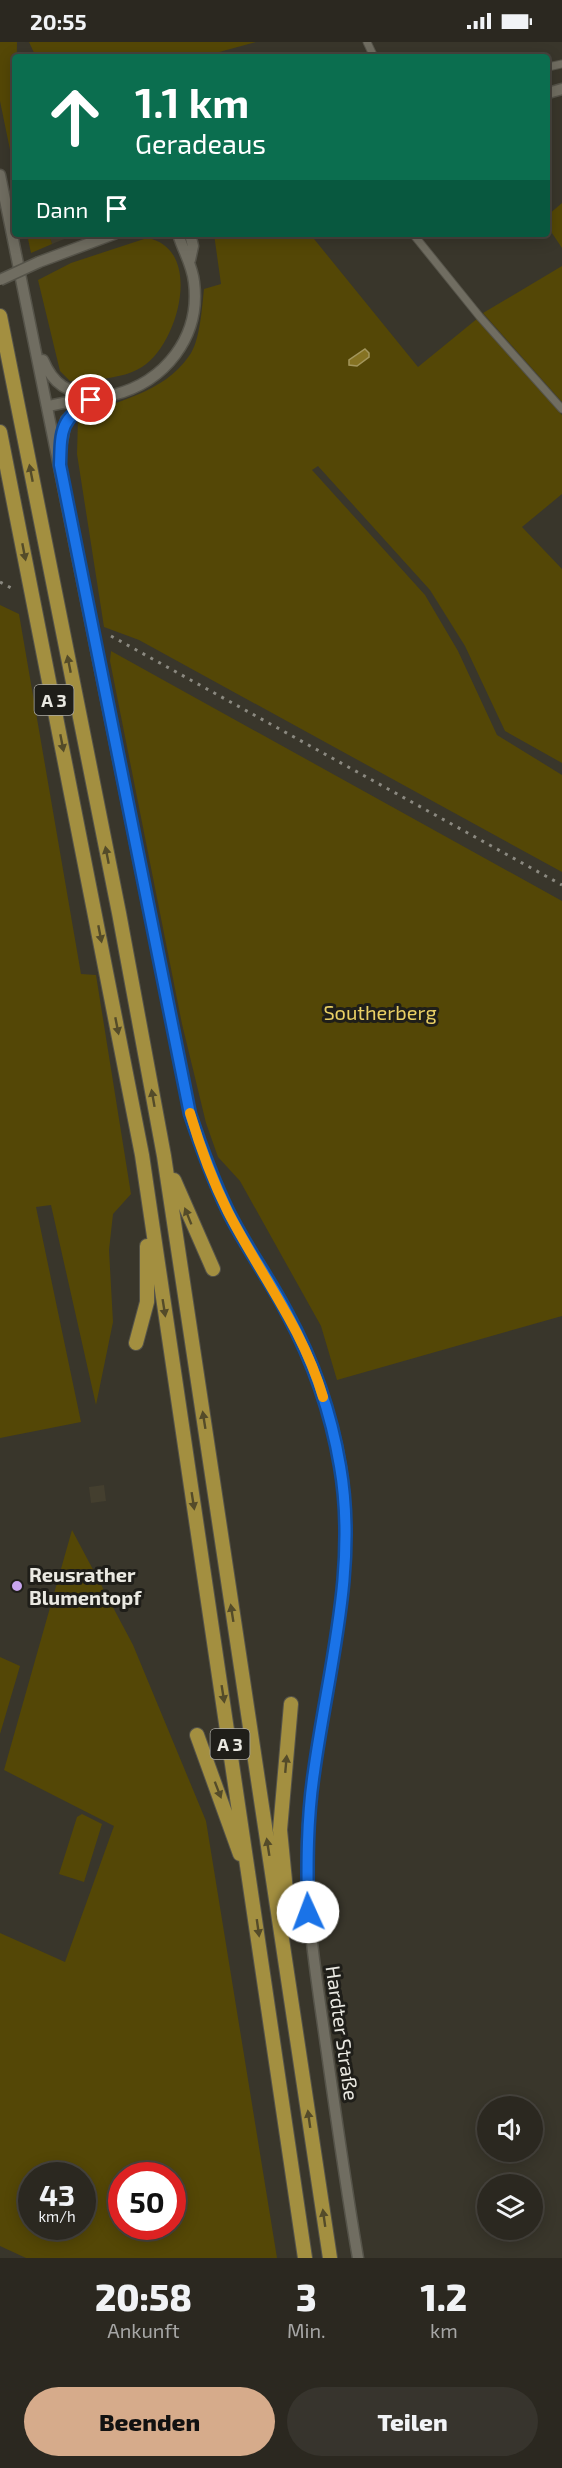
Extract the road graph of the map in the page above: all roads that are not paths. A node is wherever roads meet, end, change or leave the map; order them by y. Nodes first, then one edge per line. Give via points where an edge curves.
1 (0, 176) edge
2 (12, 232) edge
3 (13, 237) edge
4 (106, 237) edge
5 (191, 237) edge
6 (415, 237) edge
7 (180, 239) edge
8 (190, 260) junction
9 (0, 280) edge
10 (0, 316) edge
11 (36, 343) junction
12 (137, 387) junction
13 (91, 400) junction
14 (49, 406) junction
15 (562, 409) edge
16 (0, 432) edge
17 (60, 465) junction
18 (164, 1156) junction
19 (152, 1230) junction
20 (213, 1269) dead end
21 (136, 1343) dead end
22 (291, 1704) dead end
23 (197, 1735) dead end
24 (254, 1897) junction
25 (279, 1926) junction
26 (305, 2258) edge
27 (330, 2258) edge
28 (358, 2258) edge

1 - 2 main road, Hardter Straße
3 - 11 main road, Hardter Straße
4 - 9 main road, bridge
5 - 8 main road
6 - 15 street
7 - 8 main road
8 - 12 main road via 195,304 189,331 164,369
18 -> 10 highway, A 3
11 - 12 main road via 62,389 83,394
11 - 14 main road, Hardter Straße
12 - 13 main road
13 - 14 main road
13 - 17 main road via 66,420
14 - 17 main road, Hardter Straße
16 -> 19 highway, A 3 via 142,1155
17 - 28 main road, Hardter Straße via 190,1114 229,1213 304,1347 329,1417 341,1468 345,1571 314,1773 307,1872 311,1941
20 -> 18 highway
25 -> 18 highway, A 3
19 - 21 highway via 146,1251 147,1302
19 -> 24 highway, A 3
25 -> 22 highway via 287,1901 280,1830
23 -> 24 highway
24 -> 26 highway, A 3
27 -> 25 highway, A 3

